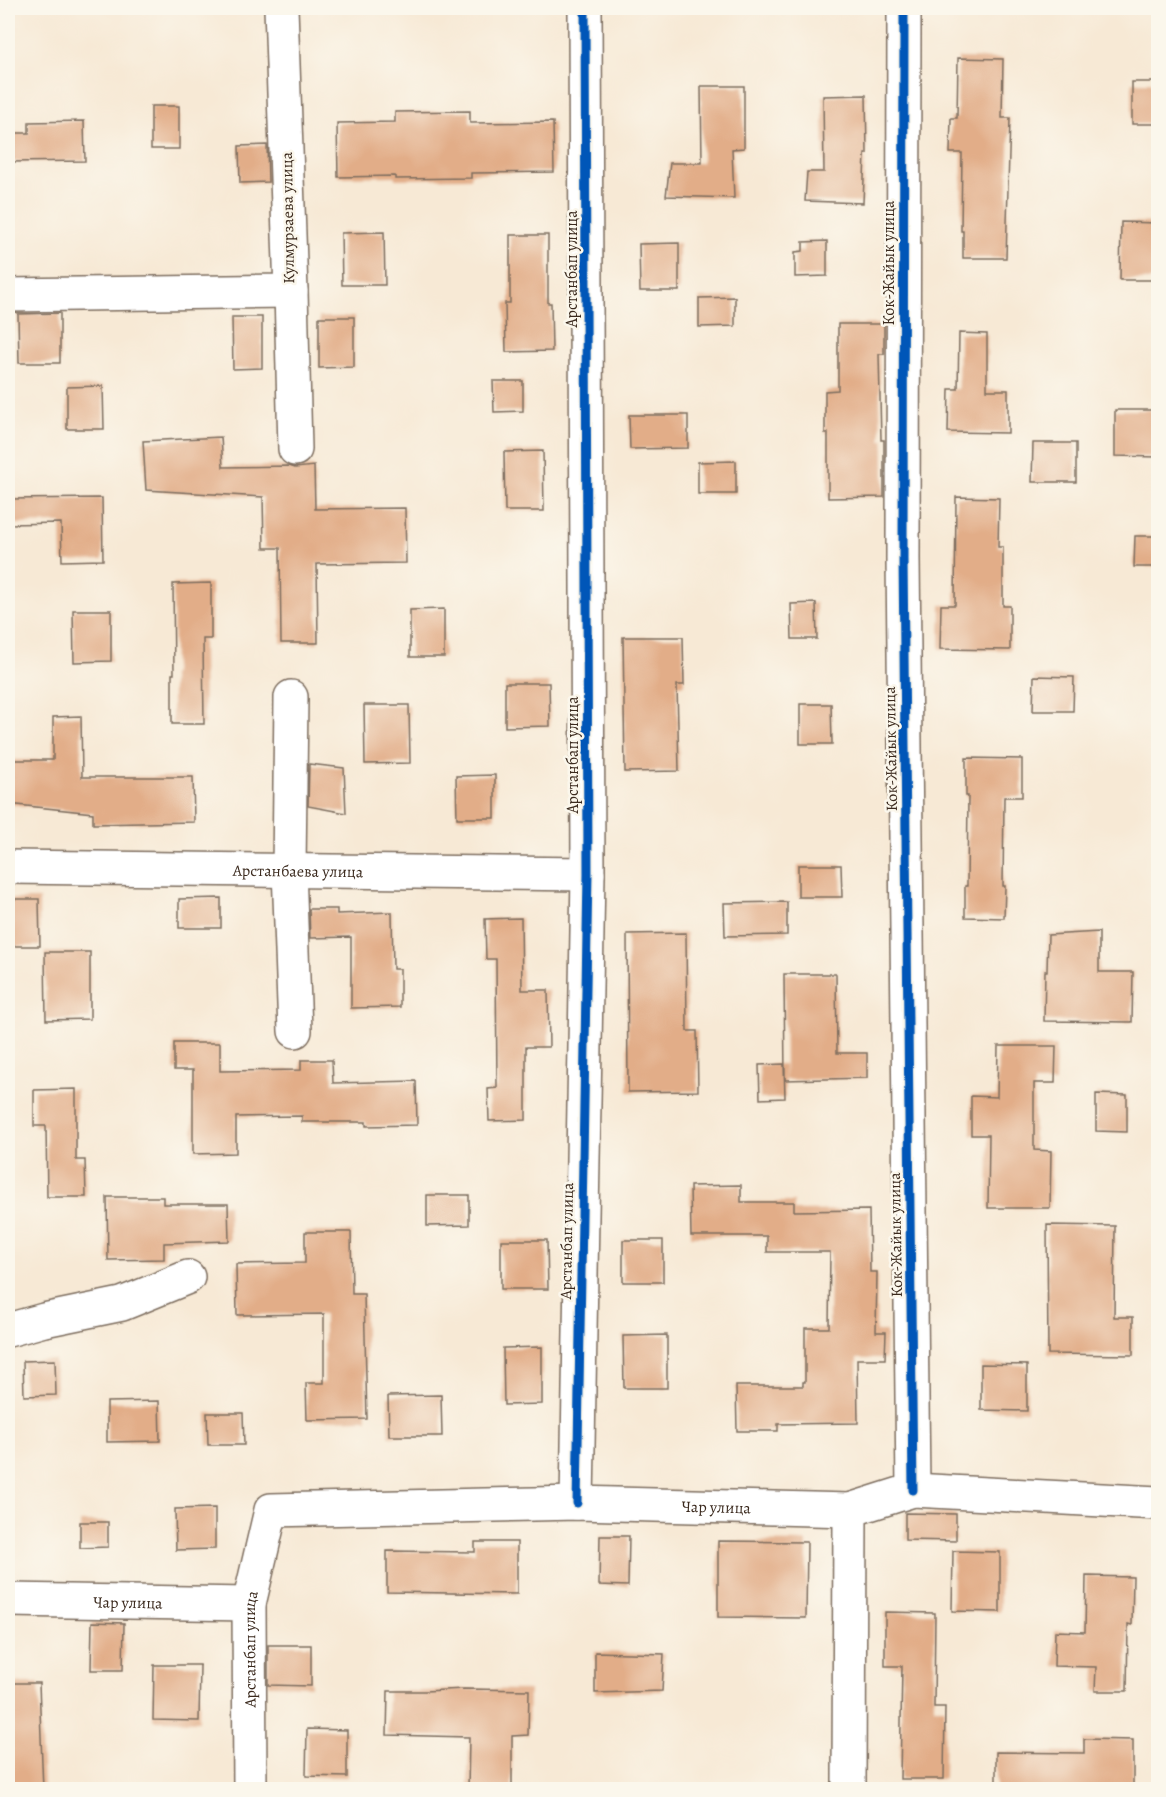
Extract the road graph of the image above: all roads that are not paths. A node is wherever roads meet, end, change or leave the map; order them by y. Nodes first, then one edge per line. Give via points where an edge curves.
1 (281, 8) edge
2 (585, 8) edge
3 (904, 8) edge
4 (291, 291) junction
5 (8, 295) edge
6 (295, 449) dead end
7 (291, 697) dead end
8 (8, 867) edge
9 (289, 870) junction
10 (588, 874) junction
11 (295, 1031) dead end
12 (188, 1277) dead end
13 (8, 1330) edge
14 (913, 1490) junction
15 (577, 1503) junction
16 (1158, 1503) edge
17 (271, 1510) joint
18 (850, 1510) junction
19 (8, 1600) edge
20 (249, 1604) junction
21 (250, 1790) edge
22 (849, 1790) edge

1 - 4 street, Кулмурзаева улица
2 - 10 street, Арстанбап улица
3 - 14 street, Кок-Жайык улица via 903,559
4 - 5 street, Кулмурзаева улица
4 - 6 street
7 - 9 street
8 - 9 street, Арстанбаева улица
9 - 10 street, Арстанбаева улица
9 - 11 street
10 - 15 street, Арстанбап улица
12 - 13 street via 122,1304
14 - 16 street, Чар улица
14 - 18 street, Чар улица
15 - 17 street, Чар улица
15 - 18 street, Чар улица
17 - 20 street, Арстанбап улица
18 - 22 street
19 - 20 street, Чар улица
20 - 21 street, Арстанбап улица

